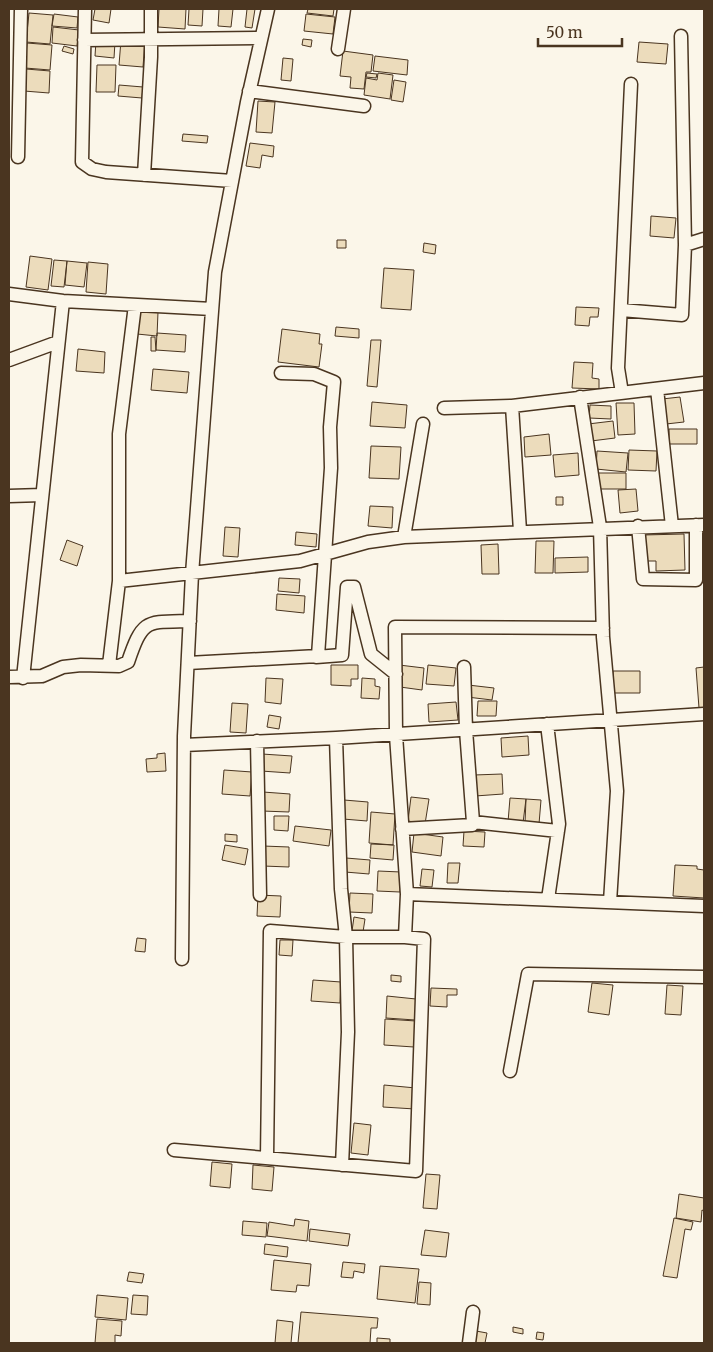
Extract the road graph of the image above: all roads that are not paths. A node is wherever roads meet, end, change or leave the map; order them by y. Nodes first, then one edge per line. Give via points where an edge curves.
1 (21, 9) edge
2 (85, 9) edge
3 (151, 9) edge
4 (268, 9) edge
5 (344, 9) edge
6 (681, 36) dead end
7 (151, 38) junction
8 (261, 38) junction
9 (84, 40) junction
10 (338, 49) dead end
11 (631, 84) dead end
12 (250, 91) junction
13 (364, 106) dead end
14 (14, 126) edge
15 (18, 157) dead end
16 (144, 174) junction
17 (232, 181) junction
18 (704, 239) edge
19 (685, 245) junction
20 (9, 294) edge
21 (63, 301) junction
22 (135, 305) junction
23 (212, 309) junction
24 (621, 310) junction
25 (58, 342) junction
26 (9, 360) edge
27 (281, 373) dead end
28 (704, 383) edge
29 (657, 389) junction
30 (622, 393) junction
31 (580, 397) junction
32 (512, 406) junction
33 (444, 408) dead end
34 (423, 424) dead end
35 (9, 496) edge
36 (42, 496) junction
37 (700, 525) edge
38 (638, 526) junction
39 (672, 526) junction
40 (600, 528) junction
41 (520, 531) junction
42 (404, 537) junction
43 (326, 554) junction
44 (192, 574) junction
45 (119, 581) junction
46 (190, 620) junction
47 (604, 628) junction
48 (316, 656) junction
49 (188, 663) junction
50 (109, 665) junction
51 (464, 667) dead end
52 (396, 674) junction
53 (9, 677) edge
54 (23, 678) junction
55 (704, 714) edge
56 (612, 720) junction
57 (547, 724) junction
58 (466, 730) junction
59 (396, 735) junction
60 (336, 738) junction
61 (257, 741) junction
62 (184, 745) junction
63 (474, 822) junction
64 (402, 829) junction
65 (558, 831) junction
66 (407, 894) junction
67 (260, 895) dead end
68 (548, 899) junction
69 (610, 902) junction
70 (704, 906) edge
71 (346, 937) junction
72 (404, 937) junction
73 (182, 960) dead end
74 (704, 977) edge
75 (510, 1071) dead end
76 (174, 1150) dead end
77 (267, 1158) junction
78 (342, 1165) junction
79 (474, 1312) dead end
80 (469, 1343) edge

1 - 14 street
2 - 9 street
3 - 7 street
4 - 8 street
5 - 10 street
6 - 19 street
7 - 8 street
7 - 9 street
7 - 16 street
8 - 12 street
9 - 16 street via 82,162 92,169
11 - 24 street
12 - 13 street
12 - 17 street
14 - 15 street
16 - 17 street
17 - 23 street via 215,272
18 - 19 street
19 - 24 street via 682,315
20 - 21 street
21 - 22 street
21 - 25 street
22 - 23 street
22 - 45 street via 119,434
23 - 44 street
24 - 30 street via 618,368
25 - 26 street
25 - 36 street
27 - 43 street via 314,374 334,382
28 - 29 street
29 - 30 street
29 - 39 street
30 - 31 street
31 - 32 street
31 - 40 street
32 - 33 street
32 - 41 street
34 - 42 street
35 - 36 street
36 - 54 street
37 - 38 street via 696,580 644,579
37 - 39 street
38 - 39 street
38 - 40 street
40 - 41 street
40 - 47 street
41 - 42 street
42 - 43 street via 368,542
43 - 44 street via 300,561
43 - 48 street
44 - 45 street
44 - 46 street
45 - 50 street
46 - 49 street
46 - 50 street via 154,622 138,632 128,662 119,666
47 - 52 street via 395,627
47 - 56 street
48 - 49 street
48 - 52 street via 342,655 347,587 354,586 371,654
49 - 62 street
50 - 54 street via 63,667 42,676
51 - 58 street
52 - 59 street
53 - 54 street
55 - 56 street
56 - 57 street
56 - 69 street via 617,790
57 - 58 street
57 - 65 street
58 - 59 street
58 - 63 street
59 - 60 street
59 - 64 street
60 - 61 street
60 - 71 street
61 - 62 street
61 - 67 street
62 - 73 street
63 - 64 street via 472,825
63 - 65 street
64 - 66 street
65 - 68 street
66 - 68 street
66 - 72 street
68 - 69 street
69 - 70 street
71 - 72 street
71 - 77 street via 270,931
71 - 78 street via 348,1032
72 - 78 street via 424,939 416,1171
74 - 75 street via 528,974
76 - 77 street
77 - 78 street
79 - 80 street

